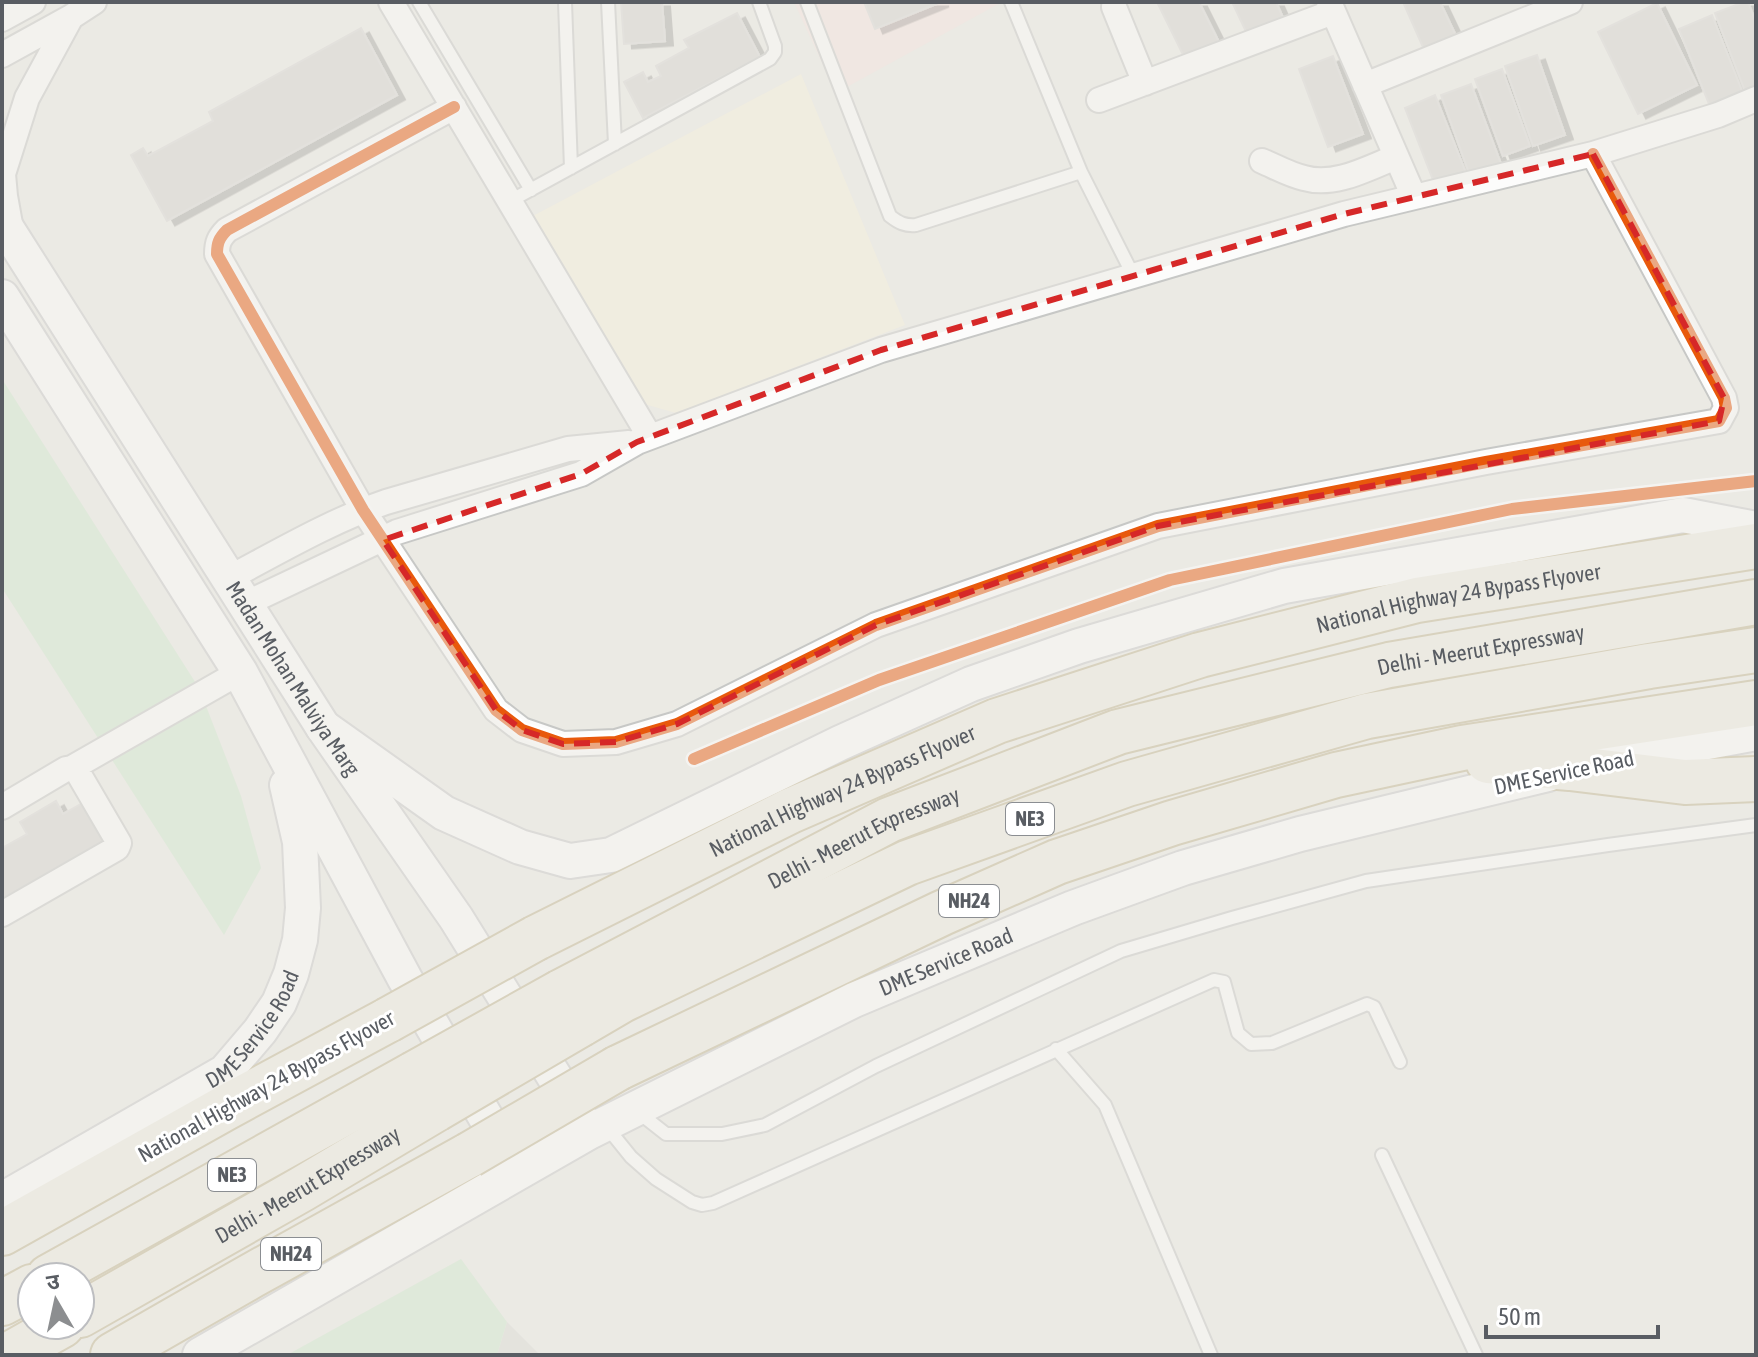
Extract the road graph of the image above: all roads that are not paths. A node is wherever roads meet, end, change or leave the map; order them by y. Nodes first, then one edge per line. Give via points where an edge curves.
1 (33, 2) edge
2 (94, 2) edge
3 (391, 2) edge
4 (419, 2) edge
5 (565, 2) edge
6 (608, 2) edge
7 (759, 2) edge
8 (807, 2) edge
9 (1011, 2) edge
10 (1570, 2) edge
11 (1114, 7) dead end
12 (1331, 7) edge
13 (71, 17) junction
14 (2, 19) edge
15 (2, 55) edge
16 (438, 57) junction
17 (1145, 83) junction
18 (1365, 85) junction
19 (1756, 99) edge
20 (1099, 100) dead end
21 (454, 107) junction
22 (615, 144) junction
23 (1593, 154) junction
24 (1396, 157) junction
25 (1262, 161) dead end
26 (571, 168) junction
27 (1081, 172) junction
28 (520, 196) junction
29 (1414, 197) junction
30 (8, 229) edge
31 (1133, 275) junction
32 (2, 297) edge
33 (644, 439) junction
34 (363, 510) junction
35 (1756, 529) edge
36 (383, 540) junction
37 (1756, 546) edge
38 (237, 591) junction
39 (1756, 602) edge
40 (1756, 650) edge
41 (240, 672) junction
42 (1756, 703) edge
43 (323, 727) junction
44 (1756, 733) edge
45 (275, 738) junction
46 (1391, 763) junction
47 (72, 768) junction
48 (1570, 768) junction
49 (1756, 779) edge
50 (2, 807) edge
51 (1756, 825) edge
52 (2, 914) edge
53 (571, 1008) junction
54 (1056, 1049) junction
55 (1400, 1062) dead end
56 (425, 1092) junction
57 (635, 1110) junction
58 (597, 1128) junction
59 (1382, 1155) dead end
60 (519, 1173) junction
61 (2, 1200) edge
62 (2, 1233) edge
63 (82, 1261) edge
64 (96, 1306) edge
65 (34, 1341) edge
66 (9, 1355) edge
67 (113, 1355) edge
68 (200, 1355) edge
69 (1211, 1355) edge
70 (1476, 1355) edge

1 - 14 street
2 - 13 street
3 - 16 street
4 - 16 lane
5 - 26 lane
6 - 22 lane
7 - 22 lane via 775,46 770,59
8 - 27 lane via 890,216 899,223 916,225
9 - 27 lane
10 - 18 street
11 - 17 street
12 - 17 street
12 - 18 street
13 - 15 street
13 - 30 street via 27,98 3,174
16 - 21 street
16 - 28 lane
17 - 20 street
18 - 24 street
19 - 23 street
21 - 28 street
21 - 34 street via 227,230 217,245 217,254
22 - 26 lane
23 - 29 street
23 - 36 street via 1724,398 1726,408 1719,421 1158,526 876,625 677,724 616,742 563,744 522,730 496,710
24 - 25 street via 1322,181
24 - 29 street
26 - 28 lane
27 - 31 lane
28 - 33 street
29 - 31 street
30 - 38 main road, Madan Mohan Malviya Marg
31 - 33 street via 881,350
32 - 41 main road, Madan Mohan Malviya Marg
33 - 34 street via 568,449
33 - 36 street via 581,474
34 - 36 street
34 - 38 street
35 - 43 main road via 1683,515 1284,586 971,684 611,855 570,861 520,847 444,813
36 - 38 street
37 - 62 highway, National Highway 24 Bypass Flyover, bridge via 1417,600 1200,655 997,721 790,811 536,938
38 - 43 main road, Madan Mohan Malviya Marg
39 - 53 highway, Delhi - Meerut Expressway / NE3 via 1389,665 1118,732 889,820 613,964
40 - 53 highway, Delhi - Meerut Expressway / NE3 via 1367,716 1127,784 907,863 622,1000
41 - 45 main road, Madan Mohan Malviya Marg
41 - 47 street
42 - 46 highway
43 - 58 main road, Madan Mohan Malviya Marg
44 - 48 main road, DME Service Road
45 - 60 main road, Madan Mohan Malviya Marg via 405,979
45 - 61 main road, DME Service Road via 300,842 303,908 300,940 279,1003 225,1072
46 - 48 highway via 1490,761
46 - 67 highway, NH24, bridge via 1172,823 1057,862 942,913 618,1068
47 - 50 street
47 - 52 street via 117,838 117,848
48 - 49 highway via 1685,782
48 - 57 main road, DME Service Road via 1300,834 1155,878 854,1000
51 - 57 lane via 1366,881 1121,951 876,1066 765,1125 722,1134 666,1134
53 - 56 highway, Delhi - Meerut Expressway / NE3, bridge
54 - 55 lane via 1214,980 1224,982 1238,1033 1251,1044 1272,1043 1367,1004 1374,1007
54 - 58 lane via 702,1205 656,1179
54 - 69 lane via 1105,1105
56 - 63 highway, Delhi - Meerut Expressway / NE3
56 - 64 highway, Delhi - Meerut Expressway / NE3 via 288,1197
57 - 58 main road, DME Service Road
58 - 60 main road, DME Service Road
59 - 70 lane
60 - 68 main road, DME Service Road
65 - 66 highway

